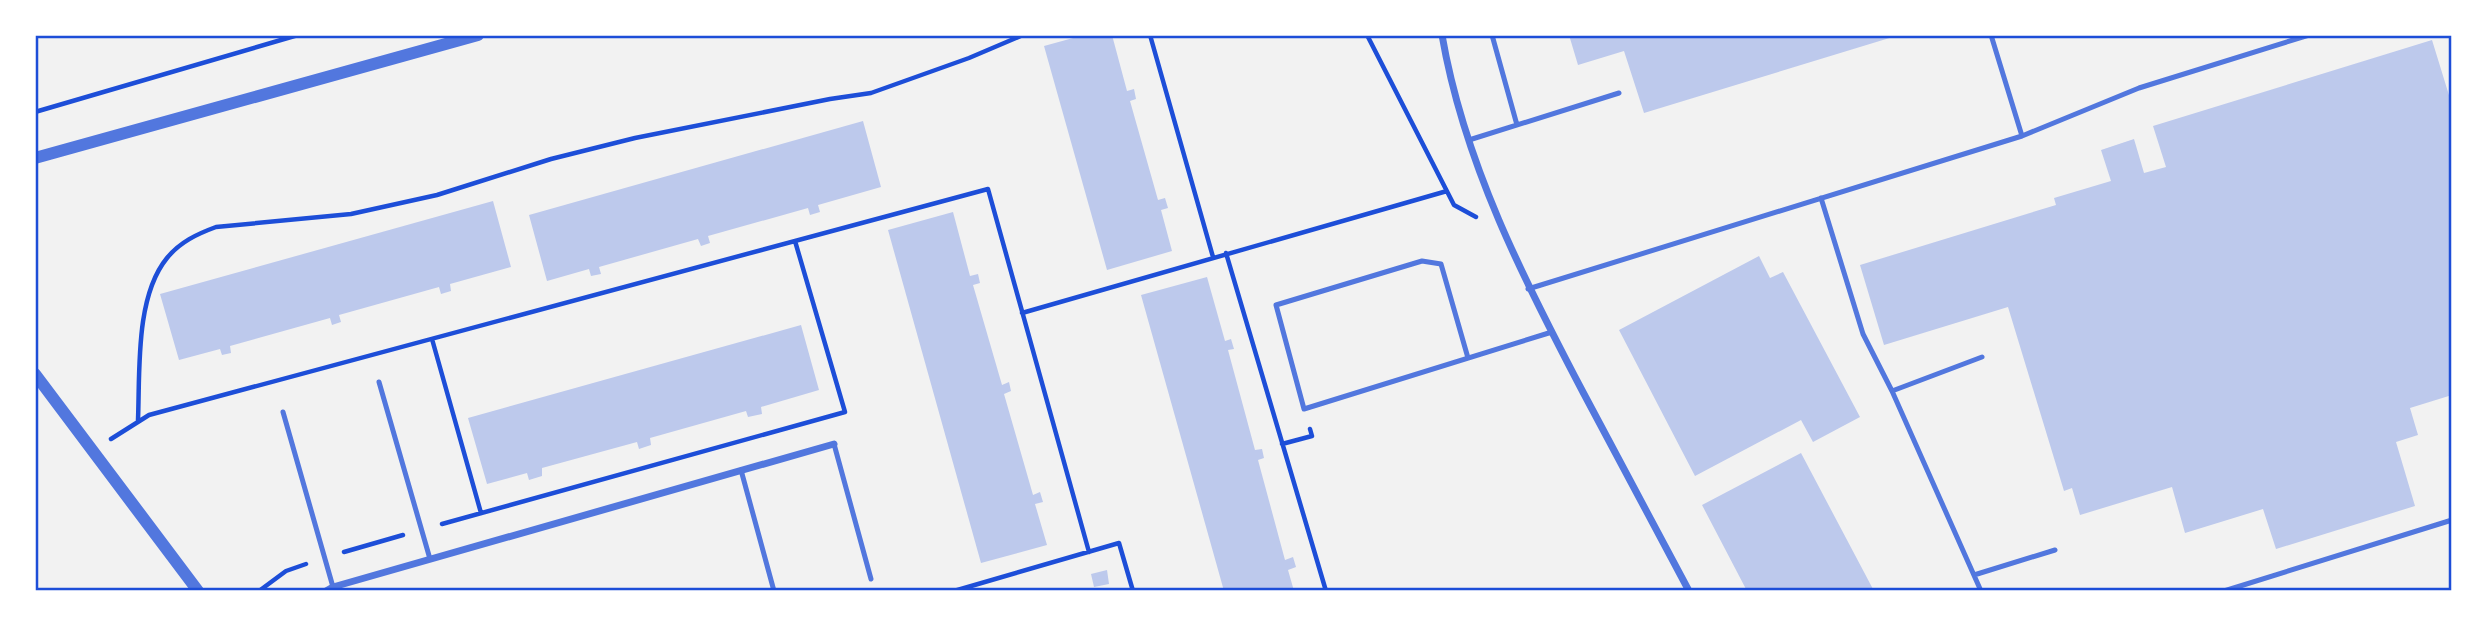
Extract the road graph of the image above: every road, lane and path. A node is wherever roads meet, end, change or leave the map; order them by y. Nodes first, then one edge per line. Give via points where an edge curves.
1 (298, 35) edge
2 (478, 35) edge
3 (1023, 35) edge
4 (1150, 35) edge
5 (1367, 35) edge
6 (1442, 35) edge
7 (1492, 35) edge
8 (2002, 35) edge
9 (2309, 35) edge
10 (1992, 37) edge
11 (1619, 93) dead end
12 (35, 112) edge
13 (1517, 125) junction
14 (2022, 136) junction
15 (1469, 141) junction
16 (35, 158) edge
17 (1447, 191) junction
18 (1821, 198) junction
19 (1497, 212) junction
20 (795, 241) junction
21 (1226, 253) junction
22 (1213, 257) junction
23 (1528, 289) junction
24 (1022, 313) junction
25 (1552, 332) junction
26 (432, 339) junction
27 (1982, 357) dead end
28 (1468, 358) junction
29 (35, 374) edge
30 (379, 382) dead end
31 (1892, 391) junction
32 (283, 412) dead end
33 (138, 420) junction
34 (834, 443) joint
35 (93, 451) junction
36 (741, 470) junction
37 (481, 513) junction
38 (2452, 520) edge
39 (422, 530) junction
40 (2054, 550) dead end
41 (1089, 552) junction
42 (325, 558) junction
43 (430, 559) junction
44 (1974, 575) junction
45 (871, 579) dead end
46 (330, 589) edge
47 (198, 591) edge
48 (259, 591) edge
49 (774, 591) edge
50 (954, 591) edge
51 (1133, 591) edge
52 (1326, 591) edge
53 (1689, 591) edge
54 (1981, 591) edge
55 (2224, 591) edge

1 - 12 path
2 - 16 street
3 - 33 path via 871,93 635,138 437,195 351,214 228,225 195,234 166,259 153,283 141,336
4 - 22 path
5 - 17 path
6 - 15 street
7 - 13 lane
8 - 10 lane
9 - 14 lane via 2139,88
10 - 14 lane
11 - 13 lane
13 - 15 lane
14 - 18 lane
15 - 19 street
17 - 19 path via 1454,205 1475,217
17 - 21 path
18 - 23 lane
18 - 31 lane via 1863,334
19 - 23 street
20 - 24 path via 988,189
20 - 26 path
20 - 37 path via 845,412
21 - 22 path
21 - 52 path
22 - 24 path
23 - 25 street
24 - 41 path
25 - 28 lane
25 - 53 street
26 - 33 path
26 - 37 path
27 - 31 lane
28 - 28 lane via 1304,409 1276,305 1422,261 1441,264
29 - 35 street
30 - 39 lane
31 - 44 lane
32 - 42 lane
33 - 35 path
34 - 36 street
34 - 45 lane
35 - 47 street
36 - 43 street
36 - 49 lane
37 - 39 path
38 - 55 lane
39 - 42 path
39 - 43 lane
40 - 44 lane
41 - 50 path
41 - 51 path via 1119,543
42 - 46 lane
42 - 48 path via 286,571
43 - 46 street
44 - 54 lane

